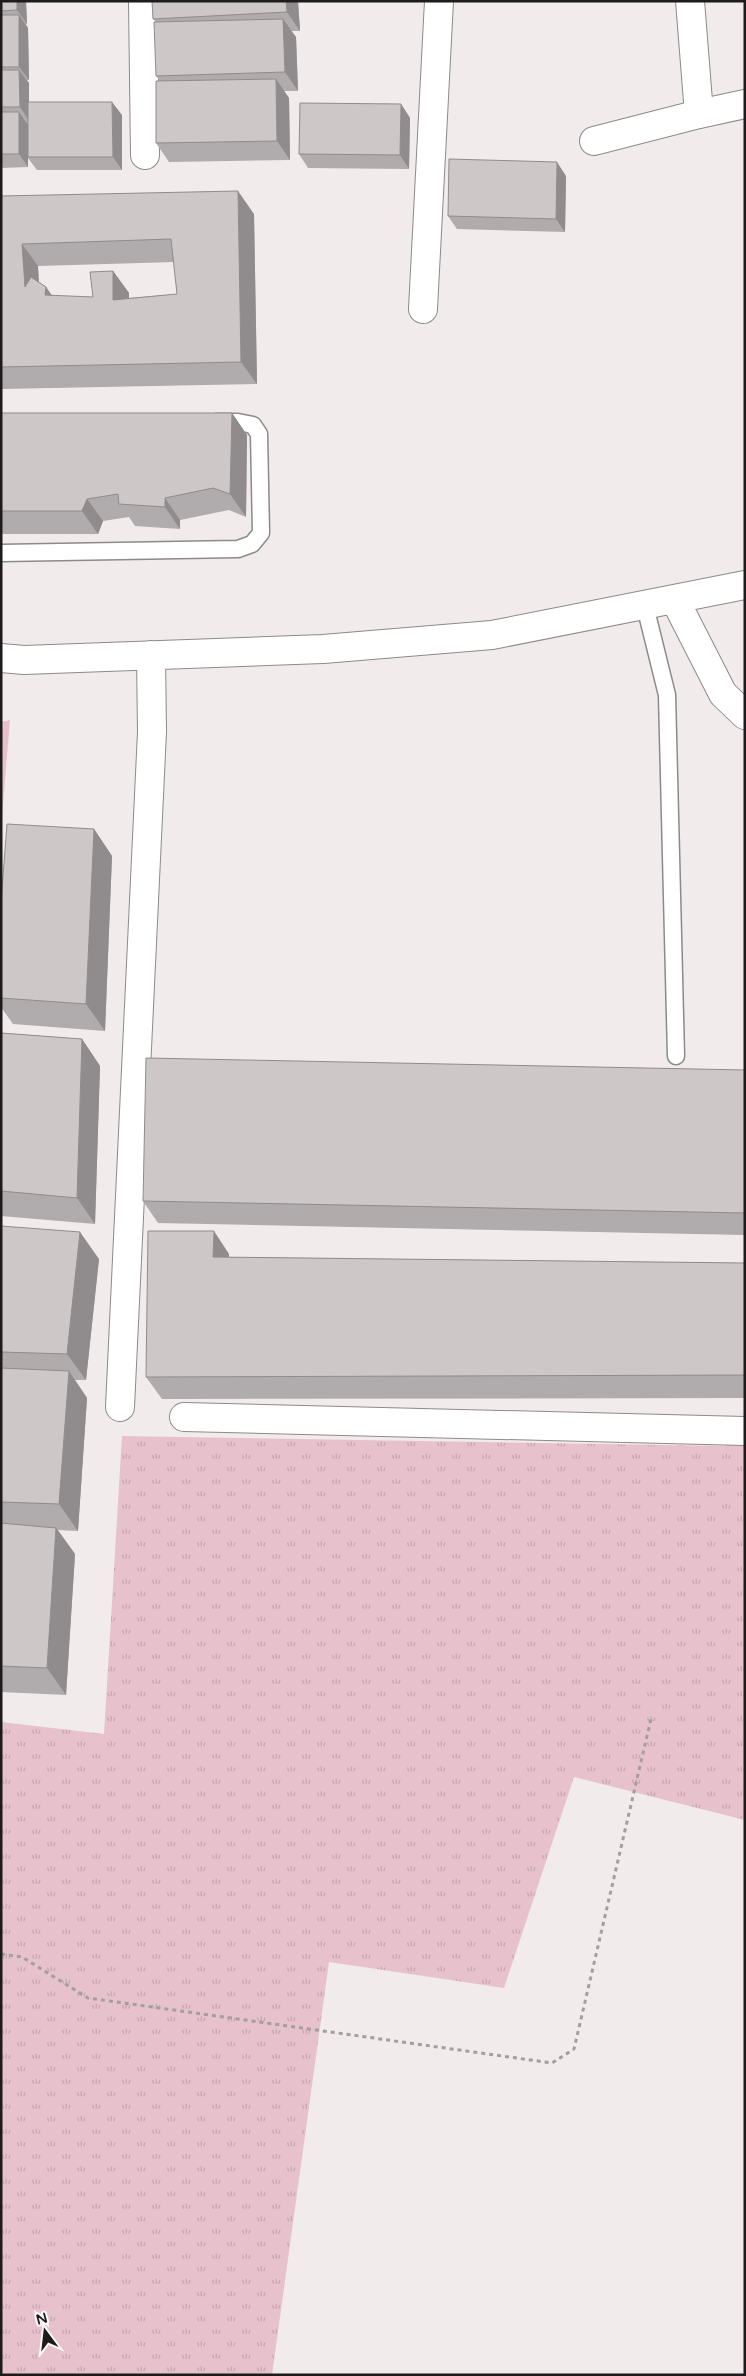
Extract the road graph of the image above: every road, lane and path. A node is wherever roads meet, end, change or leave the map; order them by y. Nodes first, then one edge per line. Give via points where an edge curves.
1 (143, 1) edge
2 (439, 1) edge
3 (690, 1) edge
4 (745, 104) edge
5 (699, 114) junction
6 (594, 141) dead end
7 (145, 155) dead end
8 (424, 309) dead end
9 (198, 422) edge
10 (1, 553) edge
11 (745, 585) edge
12 (675, 600) junction
13 (646, 606) junction
14 (151, 655) junction
15 (1, 658) edge
16 (745, 715) edge
17 (676, 1056) dead end
18 (120, 1407) dead end
19 (184, 1417) dead end
20 (745, 1432) edge
21 (651, 1719) dead end
22 (1, 1954) edge

1 - 7 street
2 - 8 street
3 - 5 street
4 - 5 street
5 - 6 street
9 - 10 lane via 238,422 253,425 259,434 261,533 252,544 238,549
11 - 12 street
12 - 13 street
12 - 16 street via 723,694
13 - 14 street via 492,635 323,649
13 - 17 lane via 668,695
14 - 15 street
14 - 18 street via 152,732
19 - 20 street
21 - 22 path via 574,2049 552,2063 88,1998 22,1957

